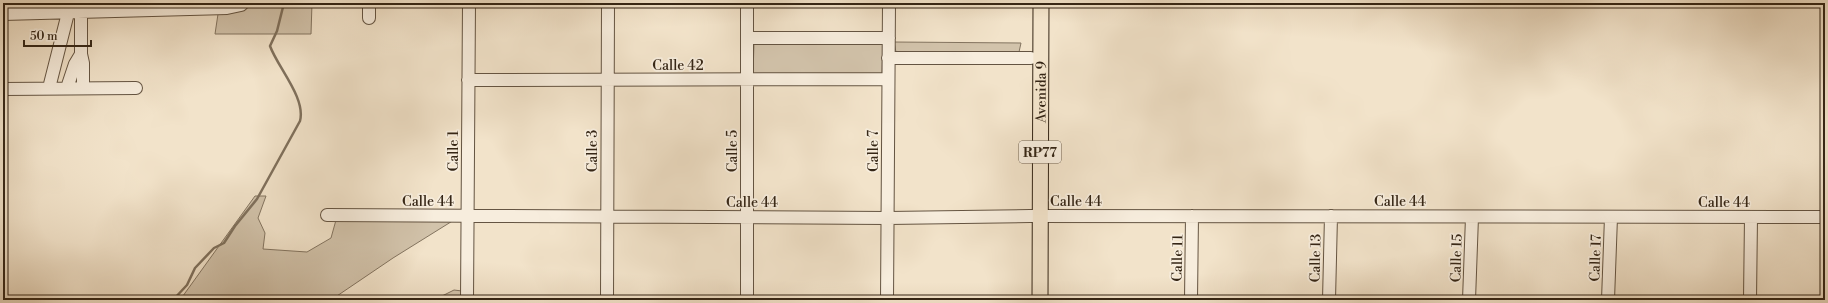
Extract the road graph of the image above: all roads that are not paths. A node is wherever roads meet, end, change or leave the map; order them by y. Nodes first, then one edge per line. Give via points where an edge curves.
1 (243, 3) edge
2 (369, 3) edge
3 (469, 3) edge
4 (608, 3) edge
5 (747, 3) edge
6 (889, 3) edge
7 (1031, 3) edge
8 (1040, 3) edge
9 (81, 8) edge
10 (68, 13) junction
11 (3, 14) edge
12 (369, 18) dead end
13 (747, 38) junction
14 (888, 38) junction
15 (81, 54) junction
16 (888, 58) junction
17 (1031, 58) junction
18 (888, 79) junction
19 (468, 80) junction
20 (608, 80) junction
21 (747, 80) junction
22 (49, 88) junction
23 (67, 88) junction
24 (83, 88) junction
25 (136, 88) dead end
26 (3, 89) edge
27 (327, 215) dead end
28 (467, 216) junction
29 (1035, 216) junction
30 (1192, 216) junction
31 (1331, 216) junction
32 (607, 217) junction
33 (747, 217) junction
34 (1472, 217) junction
35 (1611, 217) junction
36 (1751, 217) junction
37 (1825, 217) edge
38 (888, 218) junction
39 (467, 300) edge
40 (607, 300) edge
41 (747, 300) edge
42 (887, 300) edge
43 (1030, 300) edge
44 (1040, 300) edge
45 (1191, 300) edge
46 (1329, 300) edge
47 (1469, 300) edge
48 (1608, 300) edge
49 (1750, 300) edge

1 - 9 street via 227,8
2 - 12 street
3 - 19 street, Calle 1
4 - 20 street, Calle 3
5 - 13 street, Calle 5
6 - 14 street, Calle 7
7 - 17 main road, Avenida 9 / RP77
8 - 29 main road, Avenida 9 / RP77
9 - 10 street
9 - 15 street
10 - 11 street
10 - 22 street
13 - 14 street
13 - 21 street, Calle 5
14 - 16 street, Calle 7
15 - 23 street
15 - 24 street
16 - 17 street
16 - 18 street, Calle 7
17 - 29 main road, Avenida 9 / RP77
18 - 21 street, Calle 42
18 - 38 street, Calle 7
19 - 20 street, Calle 42
19 - 28 street, Calle 1
20 - 21 street, Calle 42
20 - 32 street, Calle 3
21 - 33 street, Calle 5
22 - 23 street
22 - 26 street
23 - 24 street
24 - 25 street
27 - 28 street, Calle 44
28 - 32 street, Calle 44
28 - 39 street, Calle 1
29 - 30 street, Calle 44
29 - 38 street, Calle 44
29 - 43 main road, Avenida 9 / RP77
29 - 44 main road, Avenida 9 / RP77
30 - 31 street, Calle 44
30 - 45 street, Calle 11
31 - 34 street, Calle 44
31 - 46 street, Calle 13
32 - 33 street, Calle 44
32 - 40 street, Calle 3
33 - 38 street, Calle 44
33 - 41 street, Calle 5
34 - 35 street, Calle 44
34 - 47 street, Calle 15
35 - 36 street, Calle 44
35 - 48 street, Calle 17
36 - 37 street, Calle 44
36 - 49 street
38 - 42 street, Calle 7

